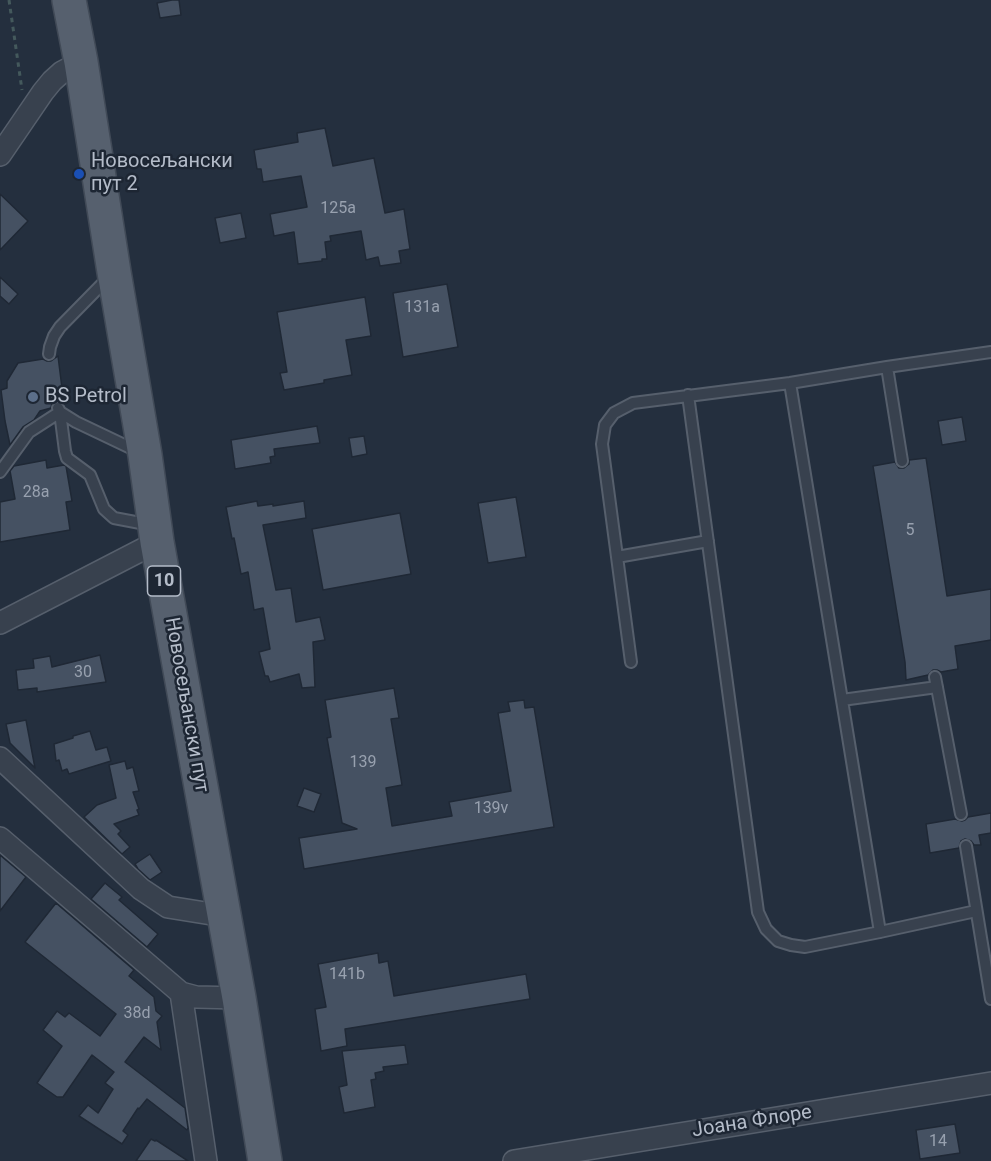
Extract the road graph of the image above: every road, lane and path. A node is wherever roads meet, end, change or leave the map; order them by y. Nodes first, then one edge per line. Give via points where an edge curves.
1 (9, 0) edge
2 (69, 0) edge
3 (81, 62) junction
4 (26, 117) junction
5 (0, 155) edge
6 (114, 272) junction
7 (991, 352) edge
8 (50, 354) dead end
9 (887, 367) junction
10 (790, 383) junction
11 (688, 395) junction
12 (59, 410) junction
13 (146, 455) junction
14 (902, 461) dead end
15 (0, 472) edge
16 (156, 534) junction
17 (708, 541) junction
18 (617, 557) junction
19 (0, 623) edge
20 (632, 662) dead end
21 (842, 700) junction
22 (0, 758) edge
23 (960, 814) dead end
24 (0, 838) edge
25 (966, 846) dead end
26 (976, 911) junction
27 (224, 916) junction
28 (880, 932) junction
29 (181, 993) junction
30 (239, 998) junction
31 (991, 999) edge
32 (991, 1083) edge
33 (206, 1161) edge
34 (265, 1161) edge
35 (513, 1161) edge

1 - 4 path
2 - 3 main road, Новосељански пут / 10
3 - 4 street via 52,81
3 - 6 main road, Новосељански пут / 10
4 - 5 street
6 - 8 lane via 60,327
6 - 13 main road, Новосељански пут / 10
7 - 9 lane
9 - 10 lane
9 - 14 lane
10 - 11 lane
10 - 21 lane
11 - 17 lane
11 - 18 lane via 633,403 614,413 605,425 602,444
12 - 13 lane
12 - 15 lane via 30,432
12 - 16 lane via 68,458 90,475 104,509 114,518
13 - 16 main road, Новосељански пут / 10
16 - 19 street
16 - 27 main road, Новосељански пут / 10
17 - 18 lane
17 - 28 lane via 758,912 766,929 778,941 791,945 805,946
18 - 20 lane
21 - 23 lane via 936,682
21 - 28 lane
22 - 27 street via 141,889 168,908
24 - 29 street
25 - 26 lane
26 - 28 lane
26 - 31 lane
27 - 30 main road, Новосељански пут / 10
29 - 30 street
29 - 33 street
30 - 34 main road, Новосељански пут / 10
32 - 35 street, Јоана Флоре

